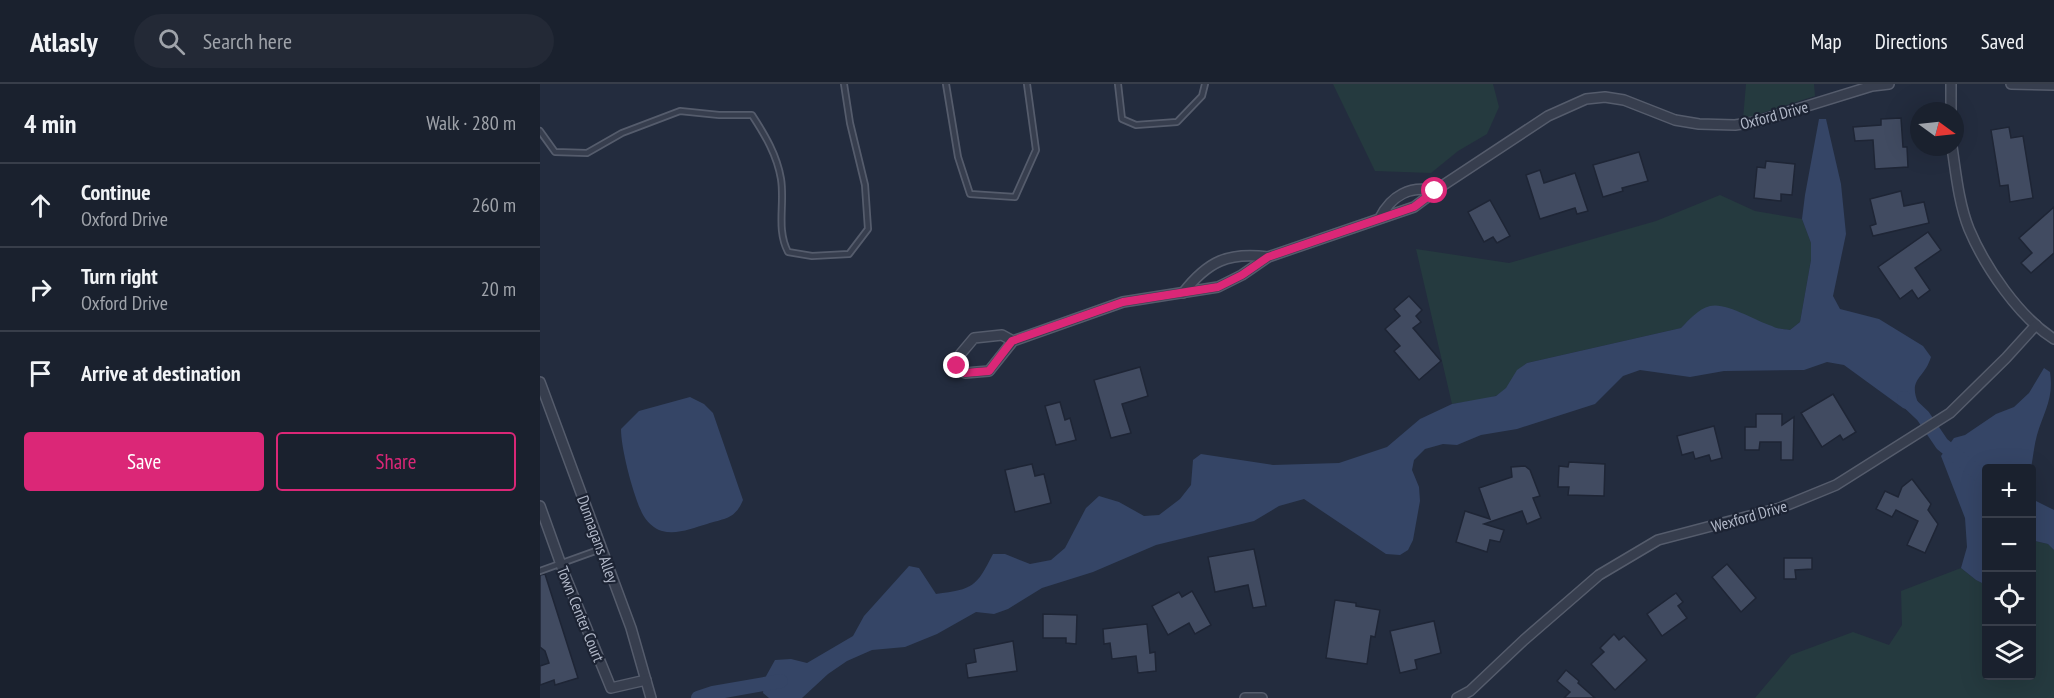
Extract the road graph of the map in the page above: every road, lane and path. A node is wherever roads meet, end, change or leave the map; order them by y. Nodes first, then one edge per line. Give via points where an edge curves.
1 (844, 84) edge
2 (946, 84) edge
3 (1027, 84) edge
4 (1118, 84) edge
5 (1205, 84) edge
6 (1889, 84) edge
7 (1951, 84) edge
8 (2011, 84) edge
9 (2043, 85) edge
10 (2054, 85) edge
11 (1951, 102) edge
12 (540, 131) edge
13 (1953, 156) edge
14 (1435, 191) junction
15 (1380, 218) junction
16 (1268, 257) junction
17 (1183, 293) junction
18 (2036, 326) junction
19 (2054, 339) edge
20 (1012, 341) junction
21 (540, 382) edge
22 (540, 506) edge
23 (601, 549) junction
24 (561, 564) junction
25 (540, 571) edge
26 (646, 680) junction
27 (651, 698) edge
28 (1245, 698) edge
29 (1262, 698) edge
30 (1457, 698) edge

1 - 12 lane via 866,185 868,229 849,254 812,256 788,252 782,240 781,179 770,143 752,115 680,111 622,133 587,153 555,152
2 - 3 lane via 958,158 970,194 1015,197 1036,150
4 - 5 lane via 1122,119 1136,125 1177,122 1202,96
6 - 14 street, Oxford Drive via 1735,125 1675,120 1614,98 1586,99 1548,116
7 - 11 street
8 - 9 street
9 - 10 street
13 - 18 street via 1969,229 1988,265
14 - 15 street, Oxford Drive via 1414,207
14 - 15 street via 1415,189 1402,193 1387,204
15 - 16 street, Oxford Drive
16 - 17 street, Oxford Drive via 1218,287
16 - 17 street, Oxford Drive via 1225,258 1191,282
17 - 20 street, Oxford Drive via 1123,302
18 - 19 street
18 - 30 street, Wexford Drive via 1950,413 1836,485 1780,508 1658,540 1599,575 1470,691
20 - 20 street, Oxford Drive via 1002,335 974,338 953,363 965,373 989,371
21 - 23 street, Dunnagans Alley
22 - 24 street, Town Center Court
23 - 24 lane
23 - 26 street, Dunnagans Alley
24 - 25 lane
24 - 26 street, Town Center Court via 611,688
26 - 27 street, Dunnagans Alley
28 - 29 street

